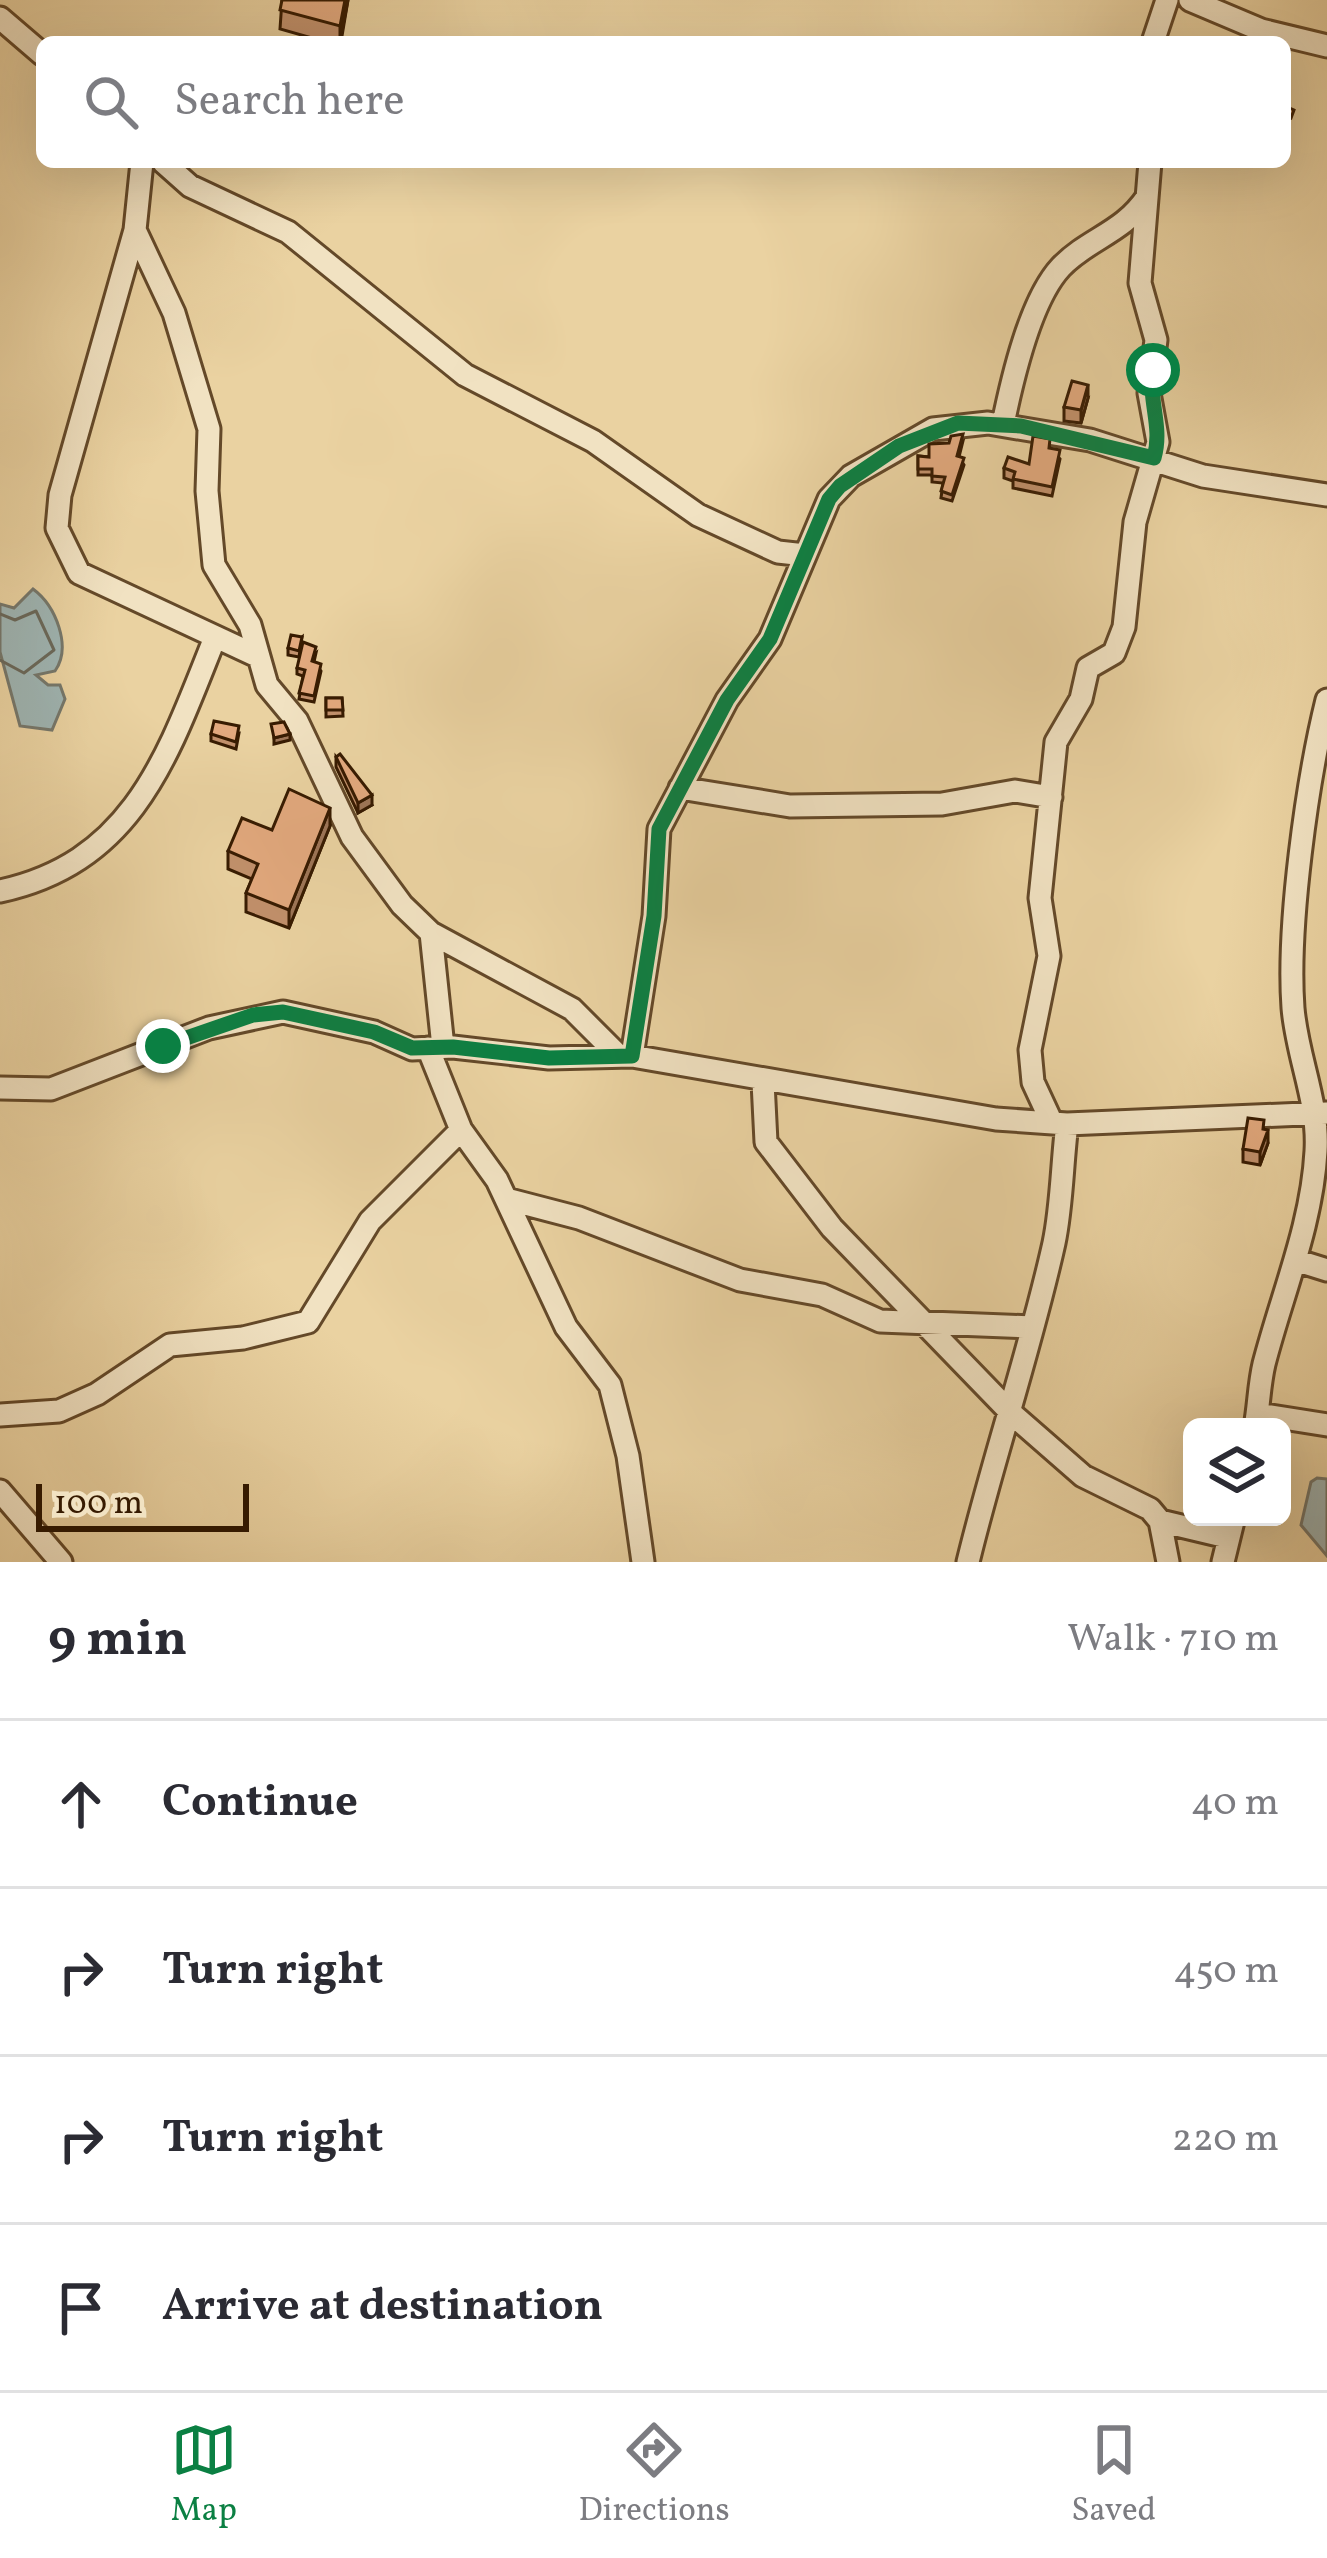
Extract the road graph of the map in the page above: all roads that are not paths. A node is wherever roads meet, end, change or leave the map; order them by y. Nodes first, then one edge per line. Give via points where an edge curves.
1 (1167, 0) edge
2 (1190, 0) edge
3 (0, 18) edge
4 (1156, 36) edge
5 (1286, 36) edge
6 (1291, 37) edge
7 (1327, 46) edge
8 (36, 49) edge
9 (141, 168) edge
10 (170, 168) edge
11 (1150, 168) edge
12 (1148, 197) junction
13 (135, 230) junction
14 (1003, 424) junction
15 (1154, 458) junction
16 (1327, 496) edge
17 (805, 555) junction
18 (214, 640) junction
19 (257, 656) junction
20 (1327, 700) edge
21 (680, 788) junction
22 (1051, 797) junction
23 (1301, 885) junction
24 (1327, 889) edge
25 (0, 891) edge
26 (431, 933) junction
27 (435, 1048) junction
28 (625, 1056) junction
29 (763, 1082) junction
30 (0, 1088) edge
31 (1322, 1113) edge
32 (1060, 1124) junction
33 (461, 1130) junction
34 (506, 1198) junction
35 (1295, 1260) junction
36 (1327, 1270) edge
37 (923, 1320) junction
38 (1032, 1327) junction
39 (1012, 1414) junction
40 (0, 1415) edge
41 (1256, 1418) edge
42 (1291, 1423) edge
43 (1327, 1425) edge
44 (0, 1491) edge
45 (1160, 1521) junction
46 (1230, 1527) edge
47 (61, 1562) edge
48 (644, 1562) edge
49 (968, 1562) edge
50 (1168, 1562) edge
51 (1223, 1562) edge

1 - 4 street
2 - 5 street
3 - 8 street
6 - 7 street
9 - 13 street
10 - 17 street via 190,186 288,232 465,375 593,442 698,515 778,552
11 - 12 street
12 - 14 street via 1124,227 1060,268 1023,348
12 - 15 street via 1140,283 1156,340 1149,393 1159,427
13 - 18 street via 60,495 58,528 79,573
13 - 19 street via 174,313 208,429 214,565 250,625
14 - 15 street
14 - 17 street via 933,429 871,461 829,499
15 - 16 street via 1203,476
15 - 22 street via 1135,522 1124,627 1114,653 1088,668 1077,706 1058,732
17 - 21 street via 770,639
18 - 19 street
18 - 25 street via 163,760 121,827 80,862
19 - 26 street via 352,837
20 - 23 street
21 - 22 street via 790,806 942,804 1015,791
21 - 28 street via 655,844 654,916
22 - 32 street via 1040,898 1048,956 1030,1049 1033,1082
23 - 24 street
23 - 31 street via 1293,1007 1303,1074
26 - 27 street
26 - 28 street via 572,1009
27 - 28 street
27 - 30 street via 314,1017 268,1014 208,1028 51,1089
27 - 33 street
28 - 29 street
29 - 32 street
29 - 37 street via 766,1142 779,1163 857,1257
31 - 32 street
31 - 35 street
32 - 38 street via 1055,1239
33 - 34 street
33 - 40 street via 370,1221 308,1322 170,1345 59,1411
34 - 37 street via 740,1280 822,1295 880,1321
34 - 48 street via 566,1327 610,1385
35 - 36 street
35 - 41 street
37 - 38 street
37 - 39 street
38 - 39 street
39 - 45 street via 1083,1476 1141,1502
39 - 49 street via 989,1468
42 - 43 street
44 - 47 street
45 - 46 street
45 - 50 street
46 - 51 street

